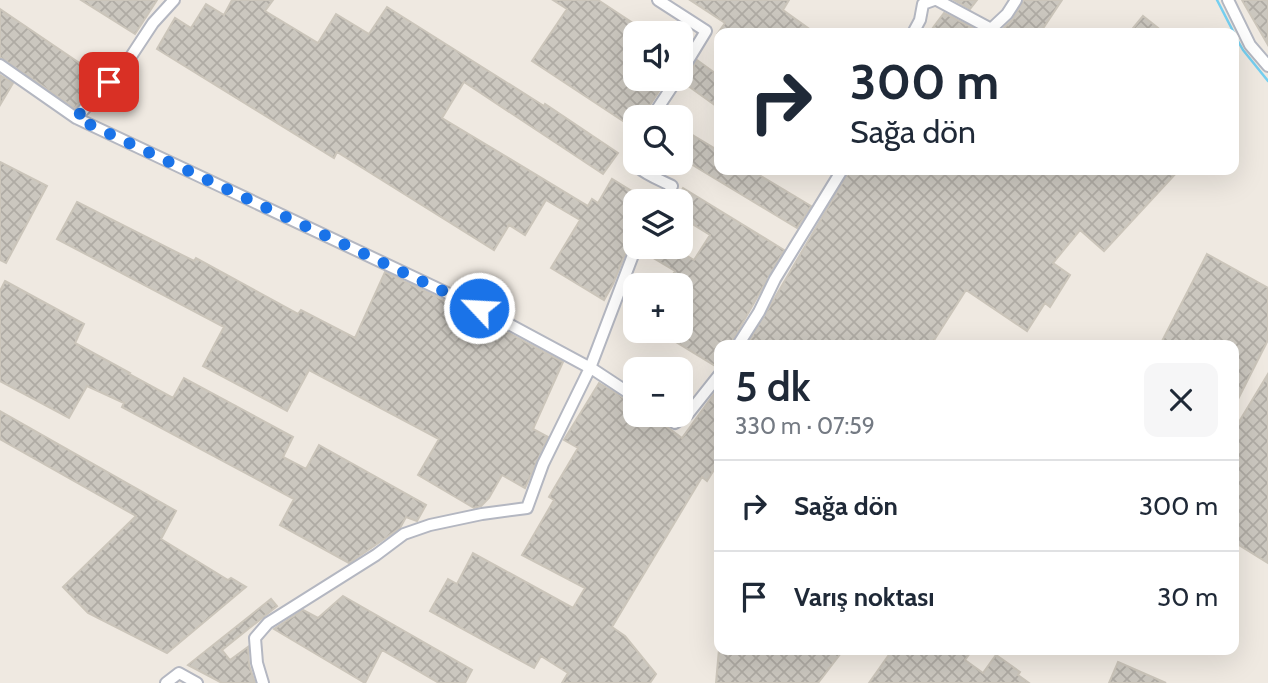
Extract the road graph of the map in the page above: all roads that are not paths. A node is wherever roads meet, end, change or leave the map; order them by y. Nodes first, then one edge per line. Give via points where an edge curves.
1 (174, 0) edge
2 (658, 0) edge
3 (936, 0) edge
4 (1016, 0) edge
5 (1228, 0) edge
6 (690, 21) edge
7 (693, 23) edge
8 (916, 28) edge
9 (987, 28) edge
10 (995, 28) edge
11 (693, 53) edge
12 (0, 65) edge
13 (1268, 66) edge
14 (76, 118) junction
15 (652, 175) edge
16 (839, 175) edge
17 (670, 189) edge
18 (631, 259) edge
19 (741, 340) edge
20 (590, 368) junction
21 (714, 380) edge
22 (623, 389) edge
23 (693, 408) edge
24 (166, 683) edge
25 (197, 683) edge
26 (264, 683) edge

1 - 14 street via 126,64
2 - 6 street
3 - 8 street via 923,4
3 - 9 street
4 - 10 street
5 - 13 street via 1251,45
7 - 11 street via 706,32
12 - 14 street
14 - 20 street via 479,308
15 - 17 street
16 - 19 street
18 - 20 street
20 - 22 street
20 - 26 street via 527,508 443,522 404,534 268,623 255,638
21 - 23 street
24 - 25 street via 179,673

